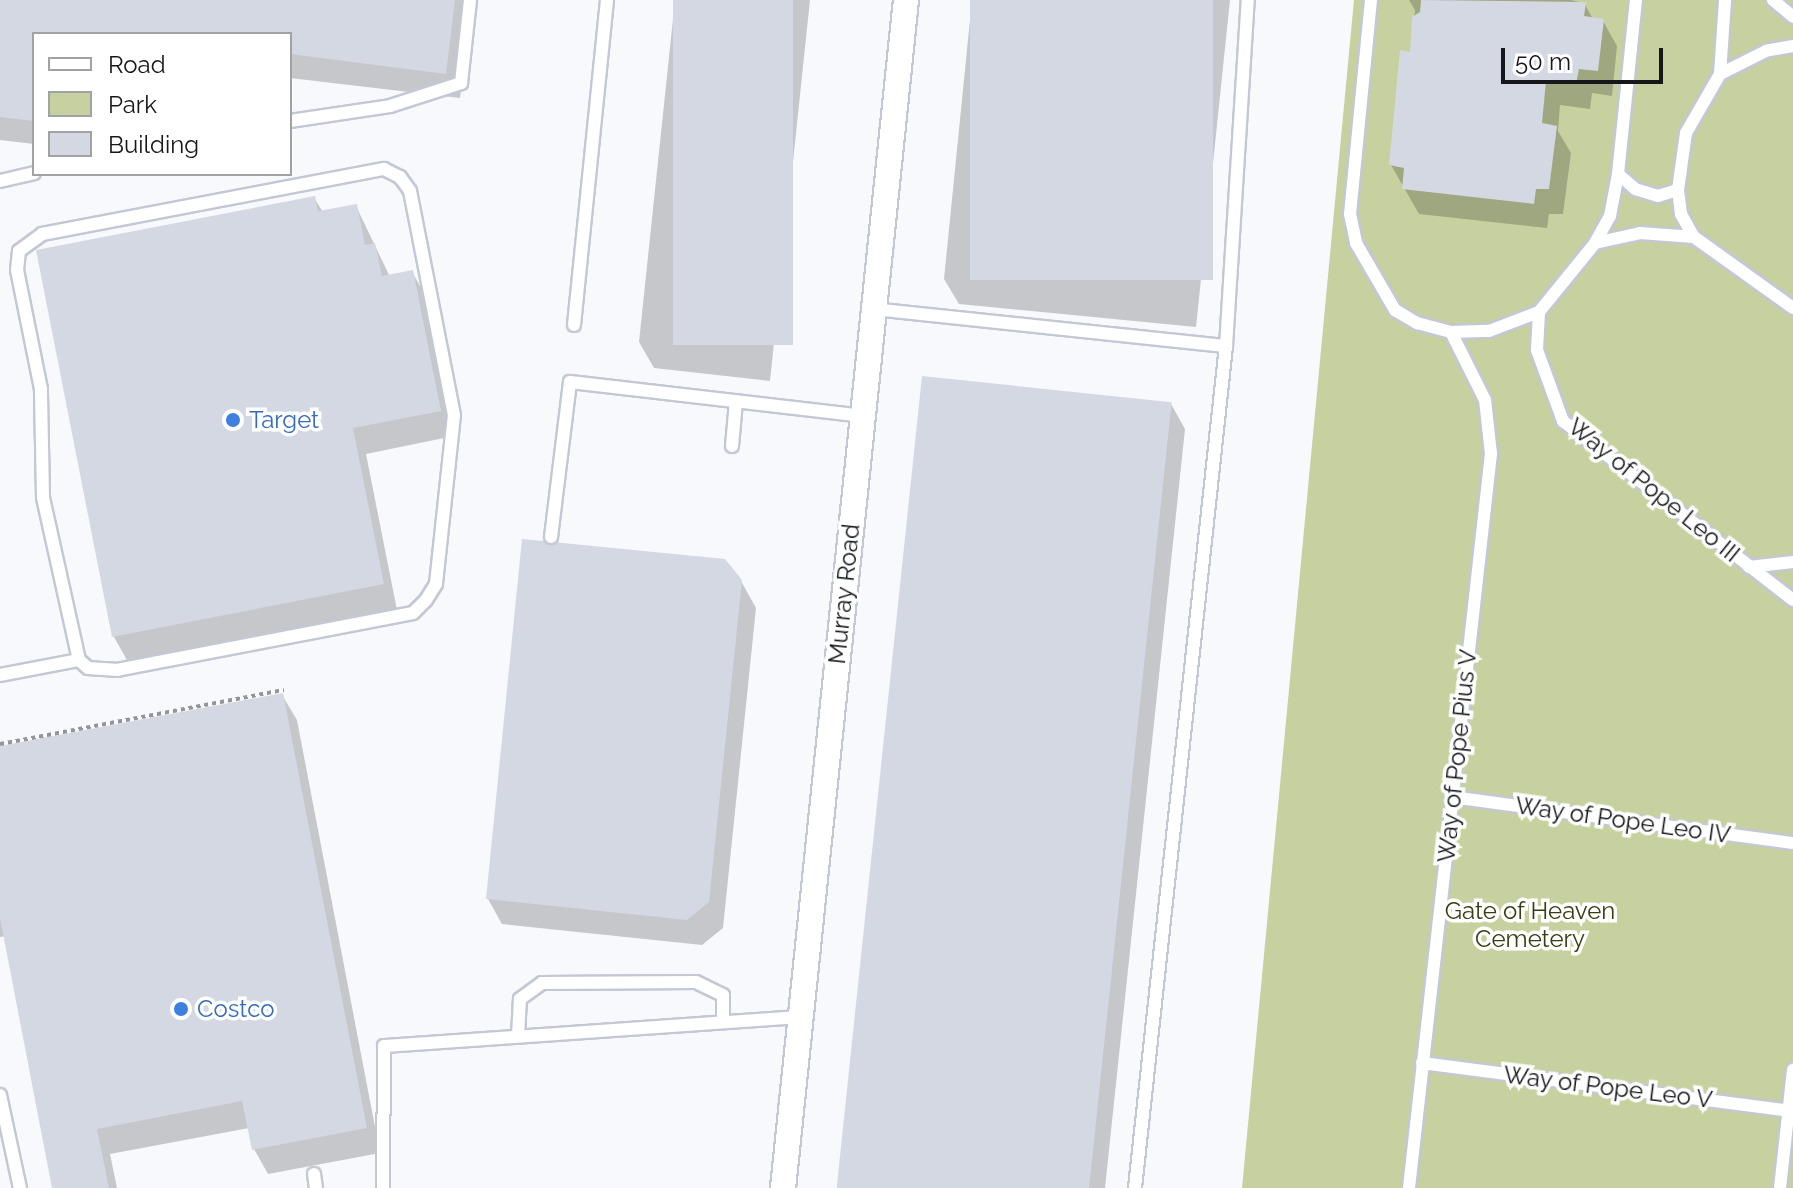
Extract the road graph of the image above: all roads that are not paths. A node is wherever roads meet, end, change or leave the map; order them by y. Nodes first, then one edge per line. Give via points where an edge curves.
1 (470, 0) edge
2 (607, 0) edge
3 (906, 0) edge
4 (1248, 0) edge
5 (1371, 0) edge
6 (1636, 0) edge
7 (1725, 0) edge
8 (1773, 0) edge
9 (1793, 17) edge
10 (1793, 46) edge
11 (1720, 74) junction
12 (292, 121) edge
13 (32, 173) edge
14 (1618, 174) junction
15 (0, 181) edge
16 (1678, 190) junction
17 (1694, 237) junction
18 (1595, 243) junction
19 (1793, 308) edge
20 (873, 309) junction
21 (1539, 312) junction
22 (574, 325) dead end
23 (1451, 332) junction
24 (1226, 346) junction
25 (736, 401) junction
26 (862, 416) junction
27 (732, 446) dead end
28 (551, 537) dead end
29 (1793, 562) edge
30 (1749, 567) junction
31 (1793, 600) edge
32 (79, 660) junction
33 (0, 675) edge
34 (1452, 797) junction
35 (1793, 843) edge
36 (801, 1017) junction
37 (723, 1022) junction
38 (518, 1036) junction
39 (1422, 1063) junction
40 (1793, 1070) edge
41 (0, 1095) edge
42 (1791, 1110) edge
43 (314, 1174) dead end
44 (20, 1188) edge
45 (316, 1188) edge
46 (383, 1188) edge
47 (783, 1188) edge
48 (1135, 1188) edge
49 (1409, 1188) edge
50 (1780, 1188) edge

1 - 12 lane via 461,83 390,106
2 - 22 lane
3 - 20 street, Murray Road
4 - 24 lane
5 - 23 lane via 1350,214 1356,243 1395,310 1417,323
6 - 14 lane
7 - 11 lane
8 - 9 lane
10 - 11 lane via 1766,51
11 - 16 lane via 1686,133
13 - 15 lane
14 - 16 lane via 1635,189 1658,196
14 - 18 lane via 1610,216
16 - 17 lane via 1681,214
17 - 18 lane via 1640,233
17 - 19 lane
18 - 21 lane
20 - 24 lane
20 - 26 street, Murray Road
21 - 23 lane via 1489,331
21 - 30 lane, Way of Pope Leo III via 1537,350 1563,421
23 - 34 lane, Way of Pope Pius V via 1485,400 1491,454
24 - 48 lane
25 - 26 lane
25 - 27 lane
25 - 28 lane via 570,382
26 - 36 street, Murray Road
29 - 30 lane
30 - 31 lane, Way of Pope Leo III
32 - 32 lane via 98,671 118,670 413,613 426,600 436,584 454,415 410,191 400,177 384,169 42,234 19,251 17,270 41,389 43,497
32 - 33 lane
34 - 35 lane, Way of Pope Leo IV
34 - 39 lane, Way of Pope Pius V
36 - 37 lane
36 - 47 street, Murray Road
37 - 38 lane
37 - 38 lane via 723,995 696,982 542,983 520,999
38 - 46 lane via 384,1046
39 - 42 lane, Way of Pope Leo V
39 - 49 lane, Way of Pope Pius V
40 - 42 lane
41 - 44 lane
42 - 50 lane
43 - 45 lane

